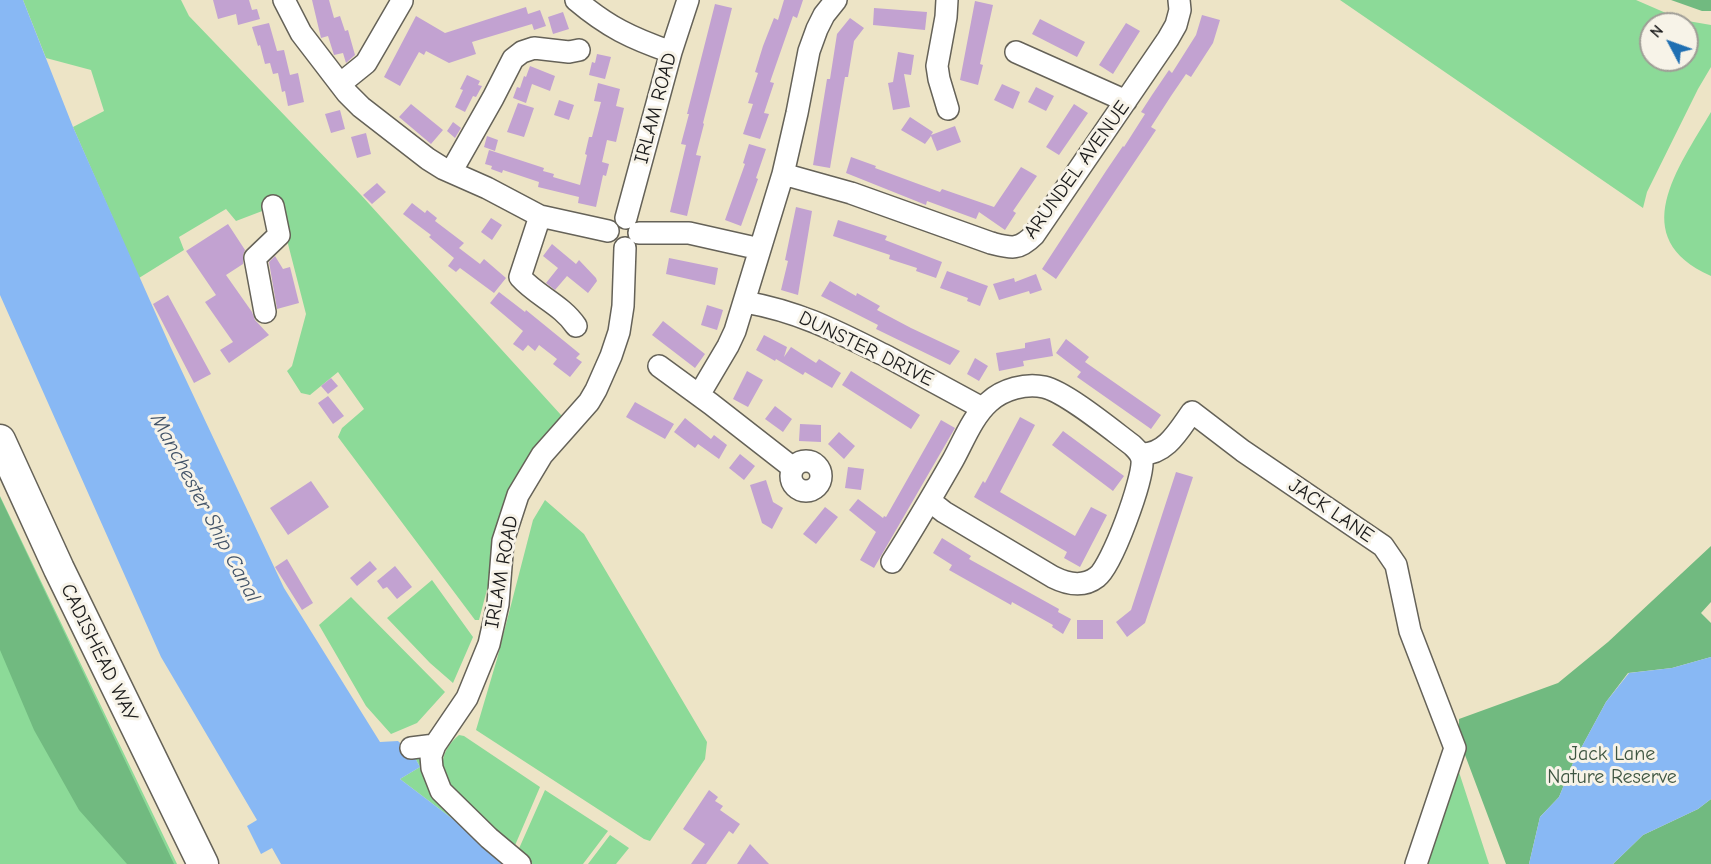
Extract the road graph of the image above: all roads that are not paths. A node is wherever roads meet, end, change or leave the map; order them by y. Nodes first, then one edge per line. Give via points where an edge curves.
1 (284, 0) edge
2 (576, 0) edge
3 (688, 0) edge
4 (836, 0) edge
5 (947, 0) edge
6 (1179, 0) edge
7 (406, 3) edge
8 (671, 52) junction
9 (574, 57) dead end
10 (1021, 60) dead end
11 (340, 84) junction
12 (941, 101) dead end
13 (1126, 101) junction
14 (451, 172) junction
15 (783, 174) junction
16 (273, 206) dead end
17 (540, 216) junction
18 (630, 233) junction
19 (760, 249) junction
20 (745, 302) junction
21 (265, 312) dead end
22 (576, 326) dead end
23 (663, 374) dead end
24 (699, 395) junction
25 (982, 408) junction
26 (0, 440) edge
27 (1141, 454) junction
28 (793, 468) dead end
29 (930, 501) junction
30 (892, 562) dead end
31 (435, 745) junction
32 (411, 748) dead end
33 (203, 864) edge
34 (520, 864) edge
35 (1416, 864) edge

1 - 11 street via 301,33
2 - 8 street via 620,32
3 - 8 street, IRLAM ROAD
4 - 15 street via 824,15 809,51
5 - 12 street via 937,66
6 - 13 street, ARUNDEL AVENUE via 1176,25
7 - 11 street via 366,63
8 - 18 street, IRLAM ROAD
9 - 14 street via 534,48 513,59
10 - 13 street
11 - 14 street via 362,107 428,159
13 - 15 street, ARUNDEL AVENUE via 1034,236 1019,247 991,243 851,193
14 - 17 street
15 - 19 street
16 - 21 street via 279,235 255,258
17 - 18 street via 608,231 612,243
17 - 22 street via 520,277 566,313
18 - 19 street via 688,233
18 - 31 street, IRLAM ROAD via 619,332 611,356 589,402 542,455 518,495 503,541 498,604 489,644 467,698
19 - 20 street
20 - 24 street via 728,346
20 - 25 street, DUNSTER DRIVE via 773,307 830,327
23 - 24 street
24 - 28 street
25 - 27 street via 1016,388 1047,387
25 - 29 street
26 - 33 highway, CADISHEAD WAY
27 - 29 street via 1139,478 1120,537 1099,576 1089,582 1065,583 1053,577
27 - 35 street, JACK LANE via 1165,447 1192,412 1383,546 1396,566 1410,631 1455,748
29 - 30 street
31 - 32 street
31 - 34 street via 432,768 436,783

